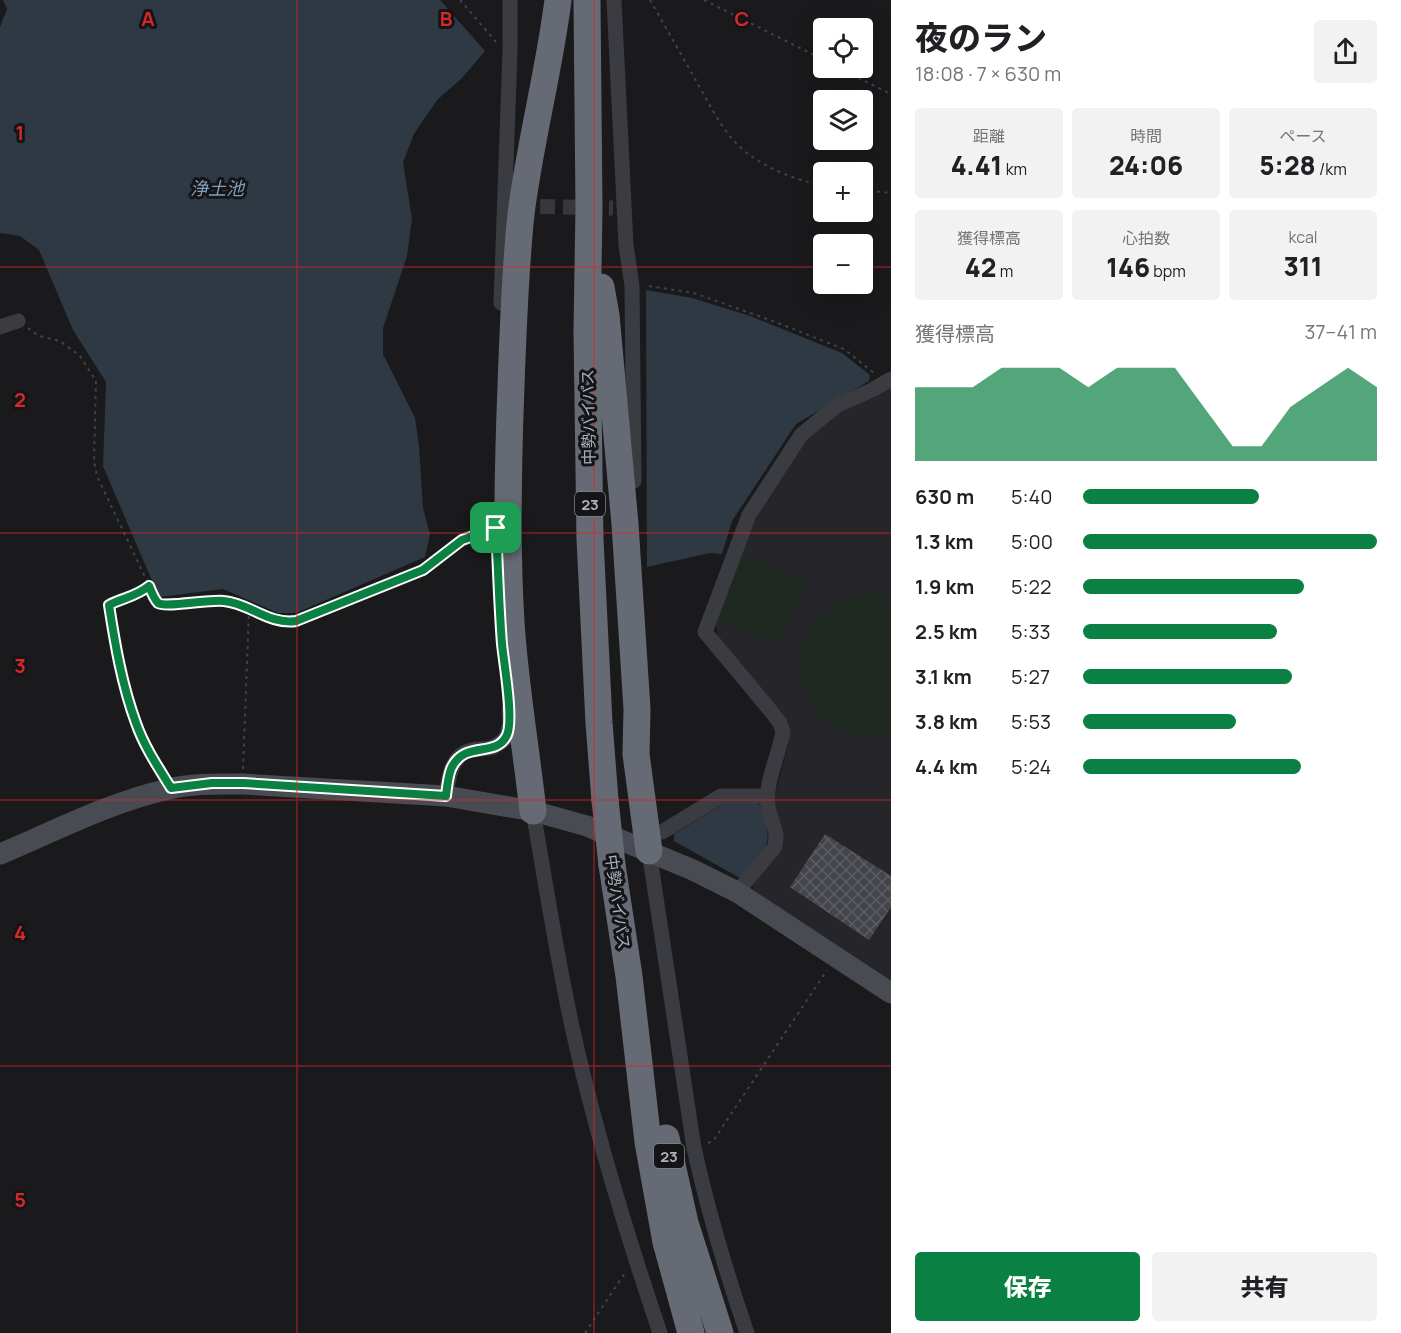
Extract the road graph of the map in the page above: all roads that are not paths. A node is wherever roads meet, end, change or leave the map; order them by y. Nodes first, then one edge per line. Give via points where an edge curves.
1 (510, 0) edge
2 (558, 0) edge
3 (587, 0) edge
4 (614, 0) edge
5 (609, 208) junction
6 (18, 321) road end
7 (0, 327) edge
8 (888, 381) edge
9 (634, 481) dead end
10 (446, 796) junction
11 (767, 796) junction
12 (533, 811) junction
13 (656, 842) junction
14 (0, 854) edge
15 (737, 892) junction
16 (629, 976) junction
17 (891, 993) edge
18 (660, 1333) edge
19 (691, 1333) edge
20 (720, 1333) edge
21 (747, 1333) edge

1 - 10 street via 507,206 496,469 502,641 510,723 506,738 499,744 471,750 455,762
2 - 12 highway via 521,214 510,407 507,508 511,622
3 - 5 highway, 中勢バイパス / 23
4 - 5 street
5 - 9 street via 626,244 632,286
5 - 13 highway via 606,315 637,709 636,754
5 - 16 highway, 中勢バイパス / 23, bridge via 587,331 590,539 605,800
6 - 7 street
8 - 11 street via 836,406 801,435 749,515 705,632 780,723 783,732
10 - 12 street
10 - 14 street via 243,783 171,788 115,805
11 - 13 street via 720,796
11 - 15 street via 777,841
12 - 13 street
12 - 18 street via 578,1052
13 - 15 street
13 - 21 street via 694,1148
15 - 17 street
16 - 19 highway, 中勢バイパス / 23 via 650,1153 666,1242
16 - 20 highway, 中勢バイパス / 23 via 683,1213

